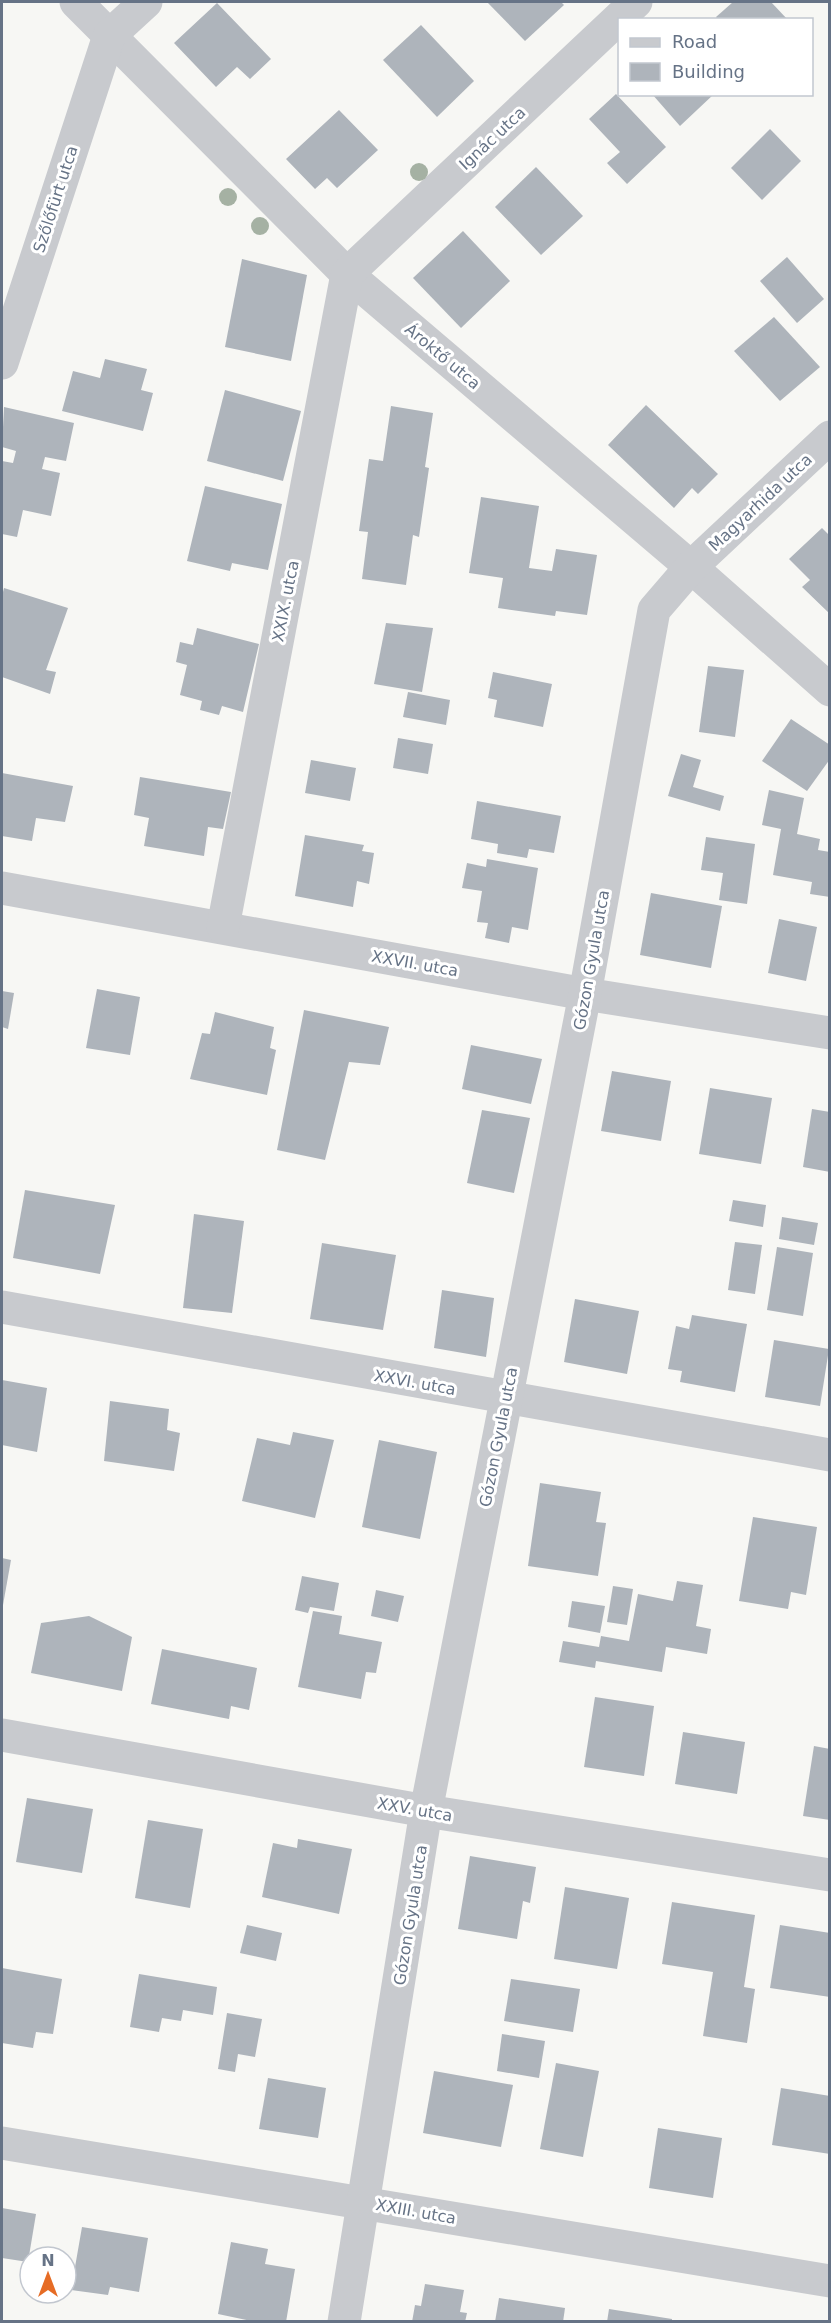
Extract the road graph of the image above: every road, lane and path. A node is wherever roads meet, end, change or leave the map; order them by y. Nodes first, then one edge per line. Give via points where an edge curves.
1 (76, 2) edge
2 (146, 2) edge
3 (636, 2) edge
4 (619, 18) edge
5 (618, 19) edge
6 (109, 36) junction
7 (347, 274) junction
8 (2, 363) edge
9 (830, 437) edge
10 (691, 567) junction
11 (830, 690) edge
12 (2, 888) edge
13 (223, 927) junction
14 (585, 994) junction
15 (830, 1033) edge
16 (2, 1307) edge
17 (505, 1398) junction
18 (830, 1455) edge
19 (2, 1735) edge
20 (426, 1811) junction
21 (830, 1875) edge
22 (2, 2143) edge
23 (365, 2202) junction
24 (830, 2281) edge
25 (344, 2322) edge

1 - 6 street, Ároktő utca
2 - 6 street
3 - 4 street, Ignác utca
5 - 7 street, Ignác utca
6 - 7 street, Ároktő utca
6 - 8 street, Szőlőfürt utca
7 - 10 street, Ároktő utca
7 - 13 street, XXIX. utca
9 - 10 street, Magyarhida utca
10 - 11 street, Ároktő utca
10 - 14 street, Gózon Gyula utca via 654,610
12 - 13 street, XXVII. utca
13 - 14 street, XXVII. utca
14 - 15 street, XXVII. utca
14 - 17 street, Gózon Gyula utca
16 - 17 street, XXVI. utca
17 - 18 street, XXVI. utca
17 - 20 street, Gózon Gyula utca
19 - 20 street, XXV. utca
20 - 21 street, XXV. utca
20 - 23 street, Gózon Gyula utca
22 - 23 street, XXIII. utca
23 - 24 street, XXIII. utca
23 - 25 street, Gózon Gyula utca

